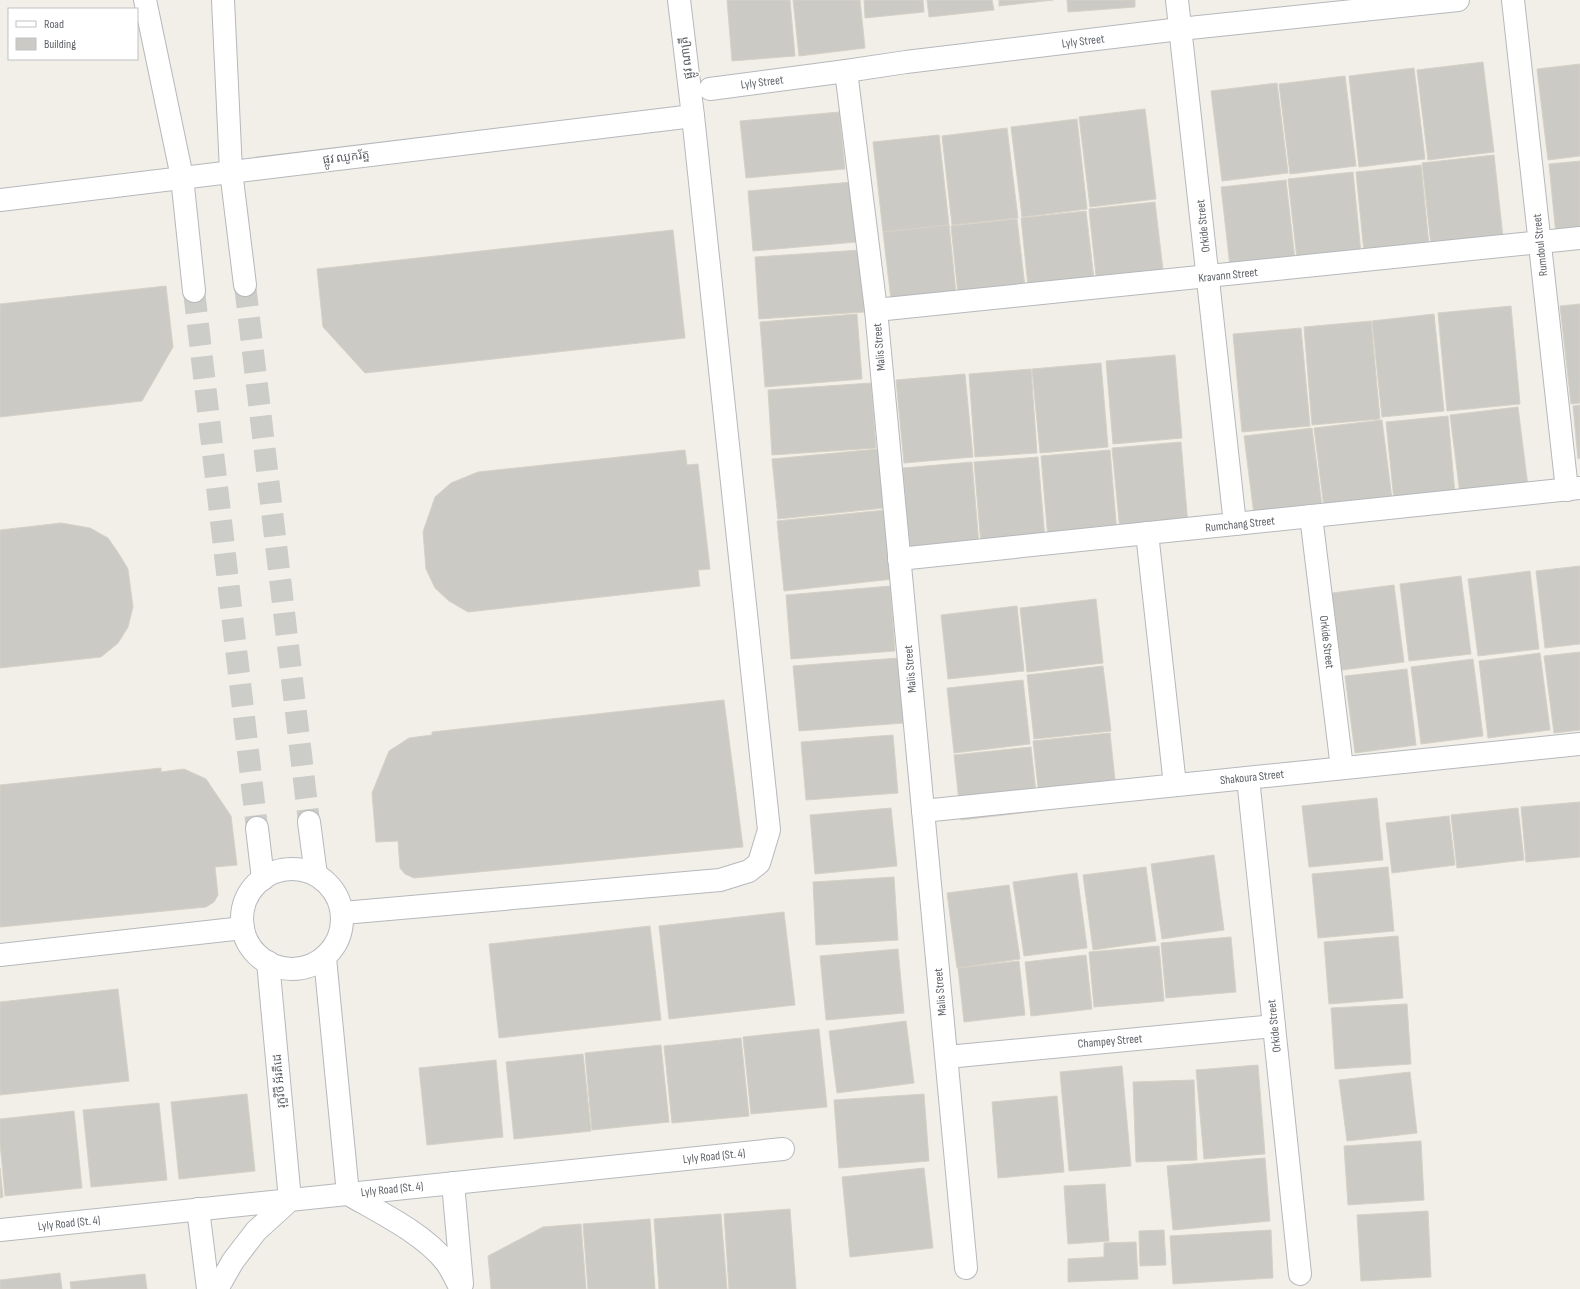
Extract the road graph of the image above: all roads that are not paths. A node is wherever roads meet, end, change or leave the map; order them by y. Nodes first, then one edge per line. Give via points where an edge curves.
1 (145, 0) edge
2 (223, 0) edge
3 (679, 0) edge
4 (1177, 0) edge
5 (1458, 0) edge
6 (1513, 0) edge
7 (1180, 29) junction
8 (846, 72) junction
9 (710, 89) dead end
10 (693, 116) junction
11 (231, 171) junction
12 (182, 177) junction
13 (0, 200) edge
14 (1580, 238) edge
15 (1540, 242) junction
16 (1208, 277) junction
17 (245, 285) tunnel mouth
18 (194, 291) tunnel mouth
19 (876, 310) junction
20 (1574, 489) edge
21 (1311, 516) junction
22 (1235, 524) junction
23 (1147, 533) junction
24 (899, 559) junction
25 (1580, 744) edge
26 (1342, 768) junction
27 (1248, 778) junction
28 (1176, 785) junction
29 (923, 811) junction
30 (309, 822) tunnel mouth
31 (257, 828) tunnel mouth
32 (316, 875) junction
33 (263, 879) junction
34 (343, 914) junction
35 (243, 928) junction
36 (0, 955) edge
37 (325, 958) junction
38 (268, 962) junction
39 (1274, 1026) junction
40 (946, 1057) junction
41 (783, 1149) dead end
42 (454, 1183) junction
43 (348, 1194) junction
44 (290, 1200) junction
45 (198, 1209) junction
46 (0, 1230) edge
47 (966, 1268) dead end
48 (1300, 1274) dead end
49 (208, 1289) edge
50 (217, 1289) edge
51 (462, 1289) edge

1 - 12 street
2 - 11 street
3 - 10 street, ផ្លូវ ណាគ្រី
4 - 7 street, Orkide Street
5 - 7 street, Lyly Street
6 - 15 street, Rumdoul Street
7 - 8 street, Lyly Street via 906,62
7 - 16 street, Orkide Street
8 - 9 street, Lyly Street
8 - 19 street, Malis Street
10 - 11 street, ផ្លូវ ឈូករ័ត្ន
10 - 34 street, ផ្លូវ ណាគ្រី via 770,830 759,863 749,871 720,880
11 - 12 street, ផ្លូវ ឈូករ័ត្ន
11 - 17 street
12 - 13 street, ផ្លូវ ឈូករ័ត្ន
12 - 18 street
14 - 15 street, Kravann Street
15 - 16 street, Kravann Street
15 - 20 street, Rumdoul Street
16 - 19 street, Kravann Street
16 - 22 street, Orkide Street
19 - 24 street, Malis Street
20 - 21 street, Rumchang Street
21 - 22 street, Rumchang Street
21 - 26 street, Orkide Street
22 - 23 street, Rumchang Street
23 - 24 street, Rumchang Street
23 - 28 street
24 - 29 street, Malis Street
25 - 26 street, Shakoura Street
26 - 27 street, Shakoura Street
27 - 28 street, Shakoura Street
27 - 39 street, Orkide Street
28 - 29 street, Shakoura Street
29 - 40 street, Malis Street
30 - 32 street
31 - 33 street
32 - 33 street via 300,870 284,870
32 - 34 street via 329,884 338,898
33 - 35 street via 246,900 242,916
34 - 37 street via 342,930 336,945
35 - 36 street
35 - 38 street via 251,948
37 - 38 street via 311,966 295,969 278,968
37 - 43 street
38 - 44 street, រុក្ខវិថី អ័រគីដេ
39 - 40 street, Champey Street
39 - 48 street, Orkide Street
40 - 47 street, Malis Street
41 - 42 street, Lyly Road (St. 4)
42 - 43 street, Lyly Road (St. 4)
42 - 51 street
43 - 44 street, Lyly Road (St. 4)
43 - 51 street via 432,1246 447,1263
44 - 45 street, Lyly Road (St. 4)
44 - 50 street via 256,1231 233,1261
45 - 46 street, Lyly Road (St. 4)
45 - 49 street

